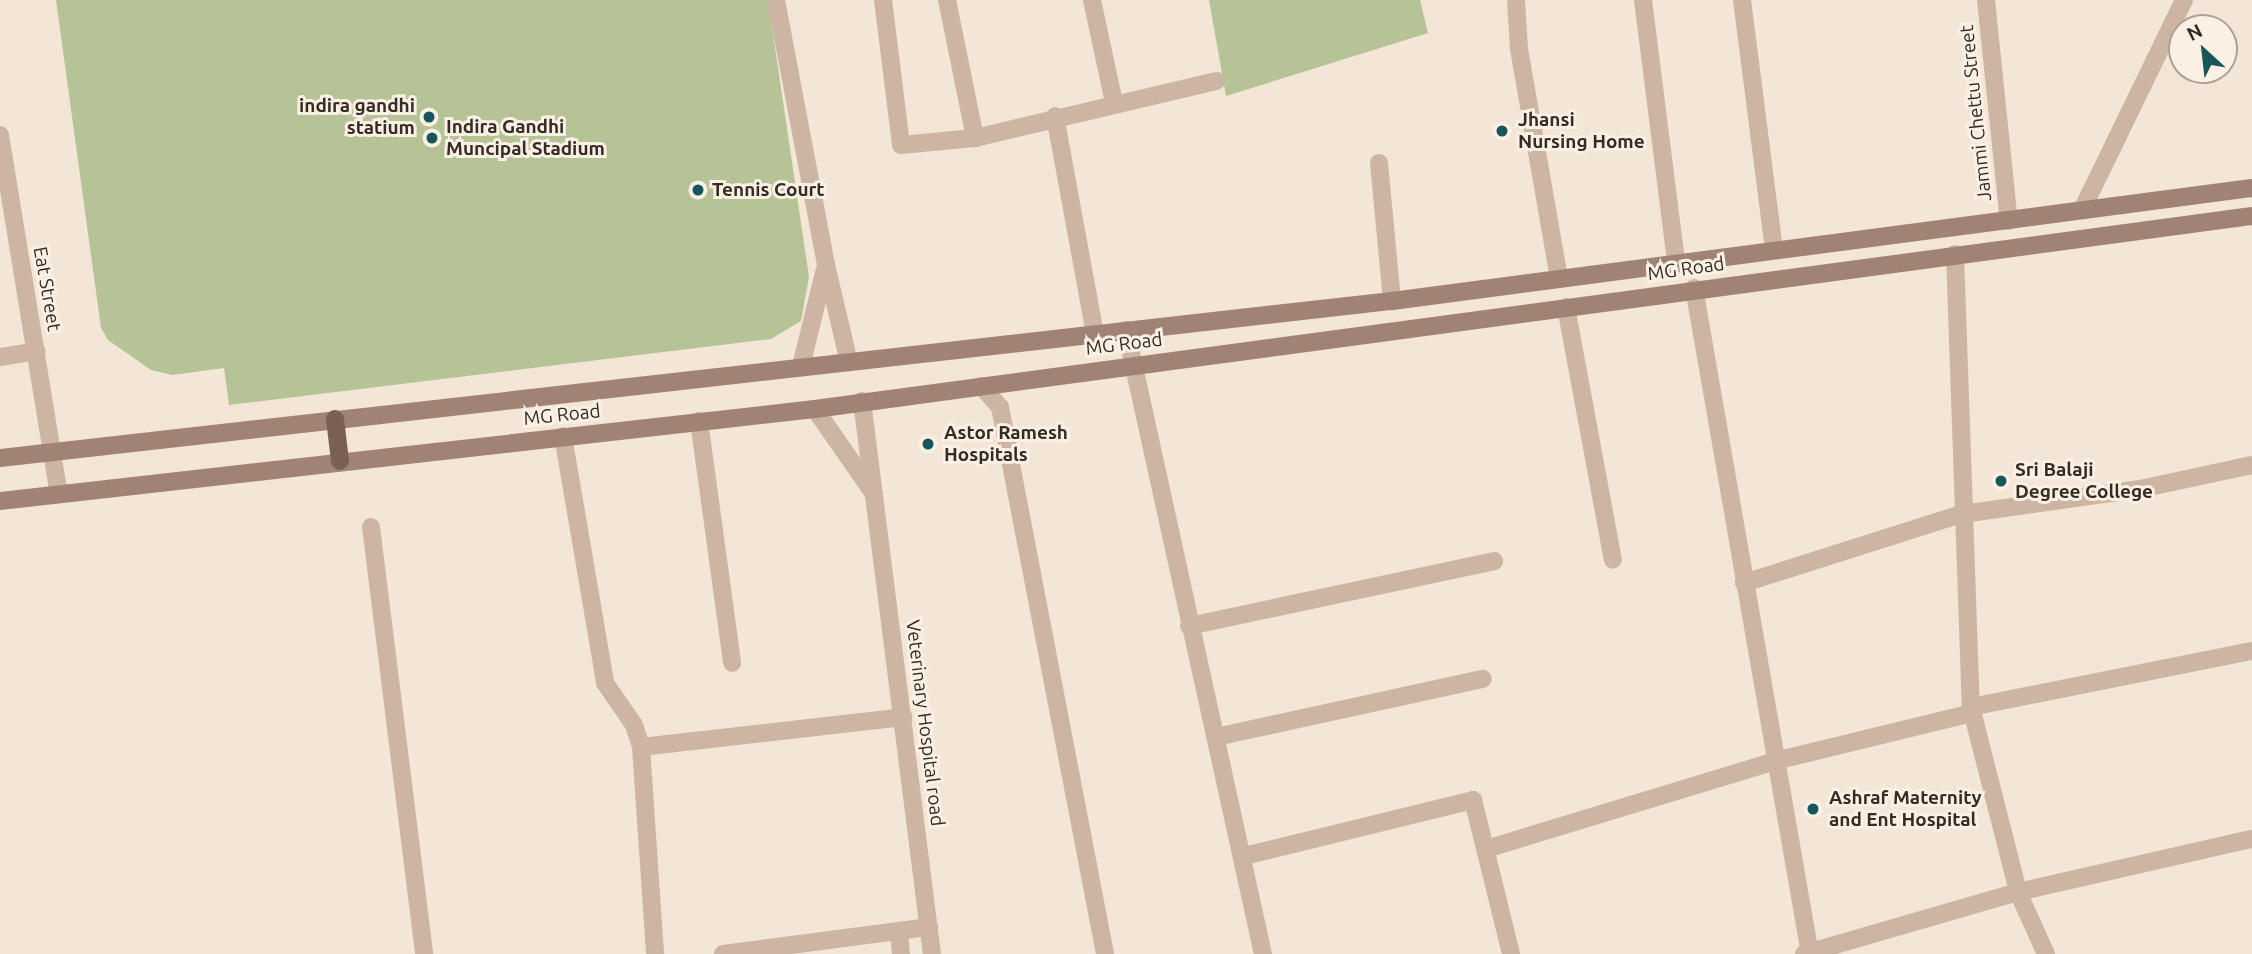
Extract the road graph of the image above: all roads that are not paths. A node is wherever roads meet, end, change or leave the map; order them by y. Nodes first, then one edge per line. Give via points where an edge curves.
1 (776, 0) edge
2 (883, 0) edge
3 (947, 0) edge
4 (1092, 0) edge
5 (1516, 0) edge
6 (1643, 0) edge
7 (1742, 0) edge
8 (1986, 0) edge
9 (2184, 0) edge
10 (1216, 81) dead end
11 (1114, 103) junction
12 (1055, 116) junction
13 (0, 135) edge
14 (975, 138) junction
15 (1378, 163) dead end
16 (2252, 188) edge
17 (5, 195) edge
18 (2083, 208) junction
19 (2252, 216) edge
20 (2009, 221) junction
21 (1774, 250) junction
22 (1955, 254) junction
23 (1676, 263) junction
24 (826, 265) junction
25 (1559, 279) junction
26 (1694, 288) junction
27 (1392, 301) junction
28 (1566, 307) junction
29 (1126, 330) junction
30 (1095, 334) junction
31 (37, 351) junction
32 (0, 357) edge
33 (849, 362) junction
34 (1135, 364) junction
35 (801, 366) junction
36 (981, 386) junction
37 (862, 401) junction
38 (815, 409) junction
39 (335, 419) junction
40 (699, 421) junction
41 (563, 436) junction
42 (54, 451) junction
43 (0, 458) edge
44 (340, 461) junction
45 (2252, 465) edge
46 (59, 494) junction
47 (876, 496) junction
48 (0, 501) edge
49 (1962, 514) junction
50 (371, 527) dead end
51 (1613, 560) dead end
52 (1494, 561) dead end
53 (1744, 583) junction
54 (1189, 626) junction
55 (2252, 651) edge
56 (732, 663) dead end
57 (1483, 680) dead end
58 (1971, 710) junction
59 (903, 717) junction
60 (1216, 737) junction
61 (641, 747) junction
62 (1775, 761) junction
63 (2252, 839) edge
64 (1486, 849) junction
65 (1244, 856) junction
66 (2018, 892) junction
67 (929, 927) junction
68 (899, 931) junction
69 (424, 954) edge
70 (655, 954) edge
71 (723, 954) edge
72 (901, 954) edge
73 (932, 954) edge
74 (1105, 954) edge
75 (1263, 954) edge
76 (1511, 954) edge
77 (1808, 954) edge
78 (2046, 954) edge

1 - 24 street
2 - 14 street via 901,145
3 - 14 street
4 - 11 street
5 - 25 street via 1519,49
6 - 23 street
7 - 21 street
8 - 20 street, Jammi Chettu Street
9 - 18 street
10 - 11 street
11 - 12 street
12 - 14 street
12 - 30 street
13 - 17 street, Eat Street
15 - 27 street
16 - 18 main road, MG Road
17 - 31 street, Eat Street
18 - 20 main road, MG Road
19 - 22 main road, MG Road
20 - 21 main road, MG Road
21 - 23 main road, MG Road
22 - 26 main road, MG Road
22 - 49 street
23 - 25 main road, MG Road
24 - 33 street
24 - 35 street
25 - 27 main road, MG Road
26 - 28 main road, MG Road
26 - 53 street
27 - 29 main road, MG Road
28 - 34 main road, MG Road
28 - 51 street
29 - 30 main road, MG Road
29 - 34 street
30 - 33 main road, MG Road
31 - 32 street
31 - 42 street, Eat Street
33 - 35 main road, MG Road
34 - 36 main road, MG Road
34 - 54 street
35 - 39 main road, MG Road
36 - 37 main road, MG Road
36 - 74 street via 1000,407
37 - 38 main road, MG Road
37 - 47 street, Veterinary Hospital road
38 - 40 main road, MG Road
38 - 47 street
39 - 42 main road, MG Road
39 - 44 main road
40 - 41 main road, MG Road
40 - 56 street
41 - 44 main road, MG Road
41 - 61 street via 606,683 634,725
42 - 43 main road, MG Road
42 - 46 street, Eat Street
44 - 46 main road, MG Road
45 - 49 street via 2140,489
46 - 48 main road, MG Road
47 - 59 street, Veterinary Hospital road
49 - 53 street
49 - 58 street
50 - 69 street
52 - 54 street
53 - 62 street
54 - 60 street
55 - 58 street
57 - 60 street
58 - 62 street
58 - 66 street
59 - 61 street
59 - 67 street, Veterinary Hospital road
60 - 65 street
61 - 70 street
62 - 64 street
62 - 77 street
63 - 66 street
64 - 65 street via 1473,800
64 - 76 street
65 - 75 street
66 - 77 street
66 - 78 street
67 - 68 street
67 - 73 street, Veterinary Hospital road
68 - 71 street
68 - 72 street

